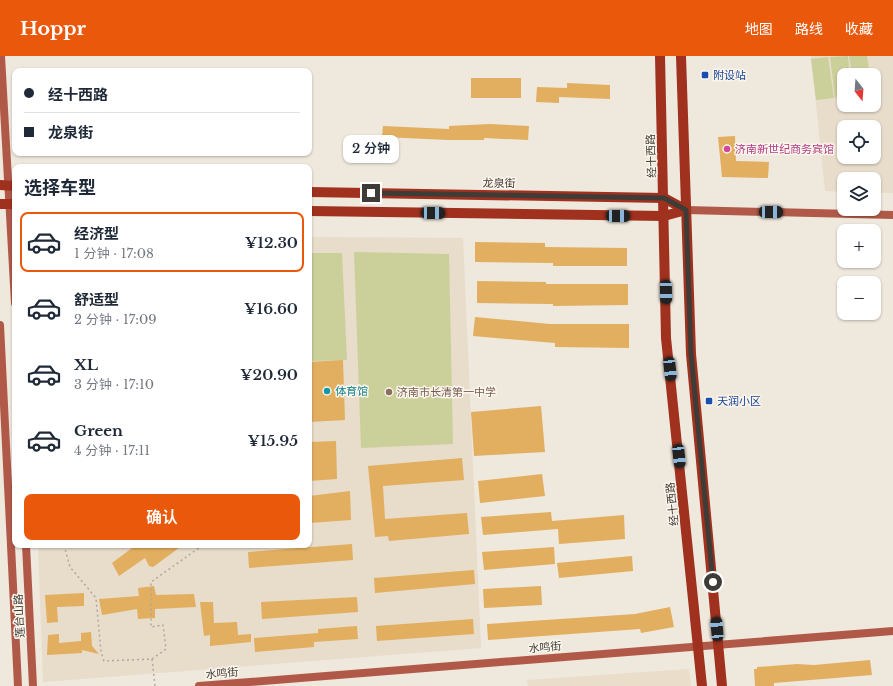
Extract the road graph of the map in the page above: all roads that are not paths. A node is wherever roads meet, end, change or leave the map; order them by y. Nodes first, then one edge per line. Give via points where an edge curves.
1 (1, 56) edge
2 (660, 56) edge
3 (681, 56) edge
4 (8, 185) edge
5 (312, 192) edge
6 (664, 198) junction
7 (12, 200) edge
8 (0, 204) edge
9 (12, 204) edge
10 (686, 210) junction
11 (312, 211) edge
12 (893, 215) edge
13 (664, 216) junction
14 (0, 325) edge
15 (26, 548) edge
16 (893, 630) edge
17 (719, 644) junction
18 (699, 646) junction
19 (18, 686) edge
20 (33, 686) edge
21 (199, 686) edge
22 (702, 686) edge
23 (722, 686) edge

1 - 4 main road
2 - 6 main road, 经十西路
3 - 10 main road
4 - 7 main road
5 - 6 main road, 龙泉街
6 - 10 main road, 龙泉街
6 - 13 main road, 经十西路
8 - 9 main road
10 - 12 main road, 龙泉街
10 - 13 main road, 龙泉街
10 - 17 main road via 692,361
11 - 13 main road, 龙泉街
13 - 18 main road, 经十西路 via 666,338
14 - 19 main road, 莲台山路
15 - 20 main road, 莲台山路
16 - 17 main road, 水鸣街
17 - 18 main road, 水鸣街
17 - 23 main road
18 - 21 main road, 水鸣街
18 - 22 main road, 经十西路

